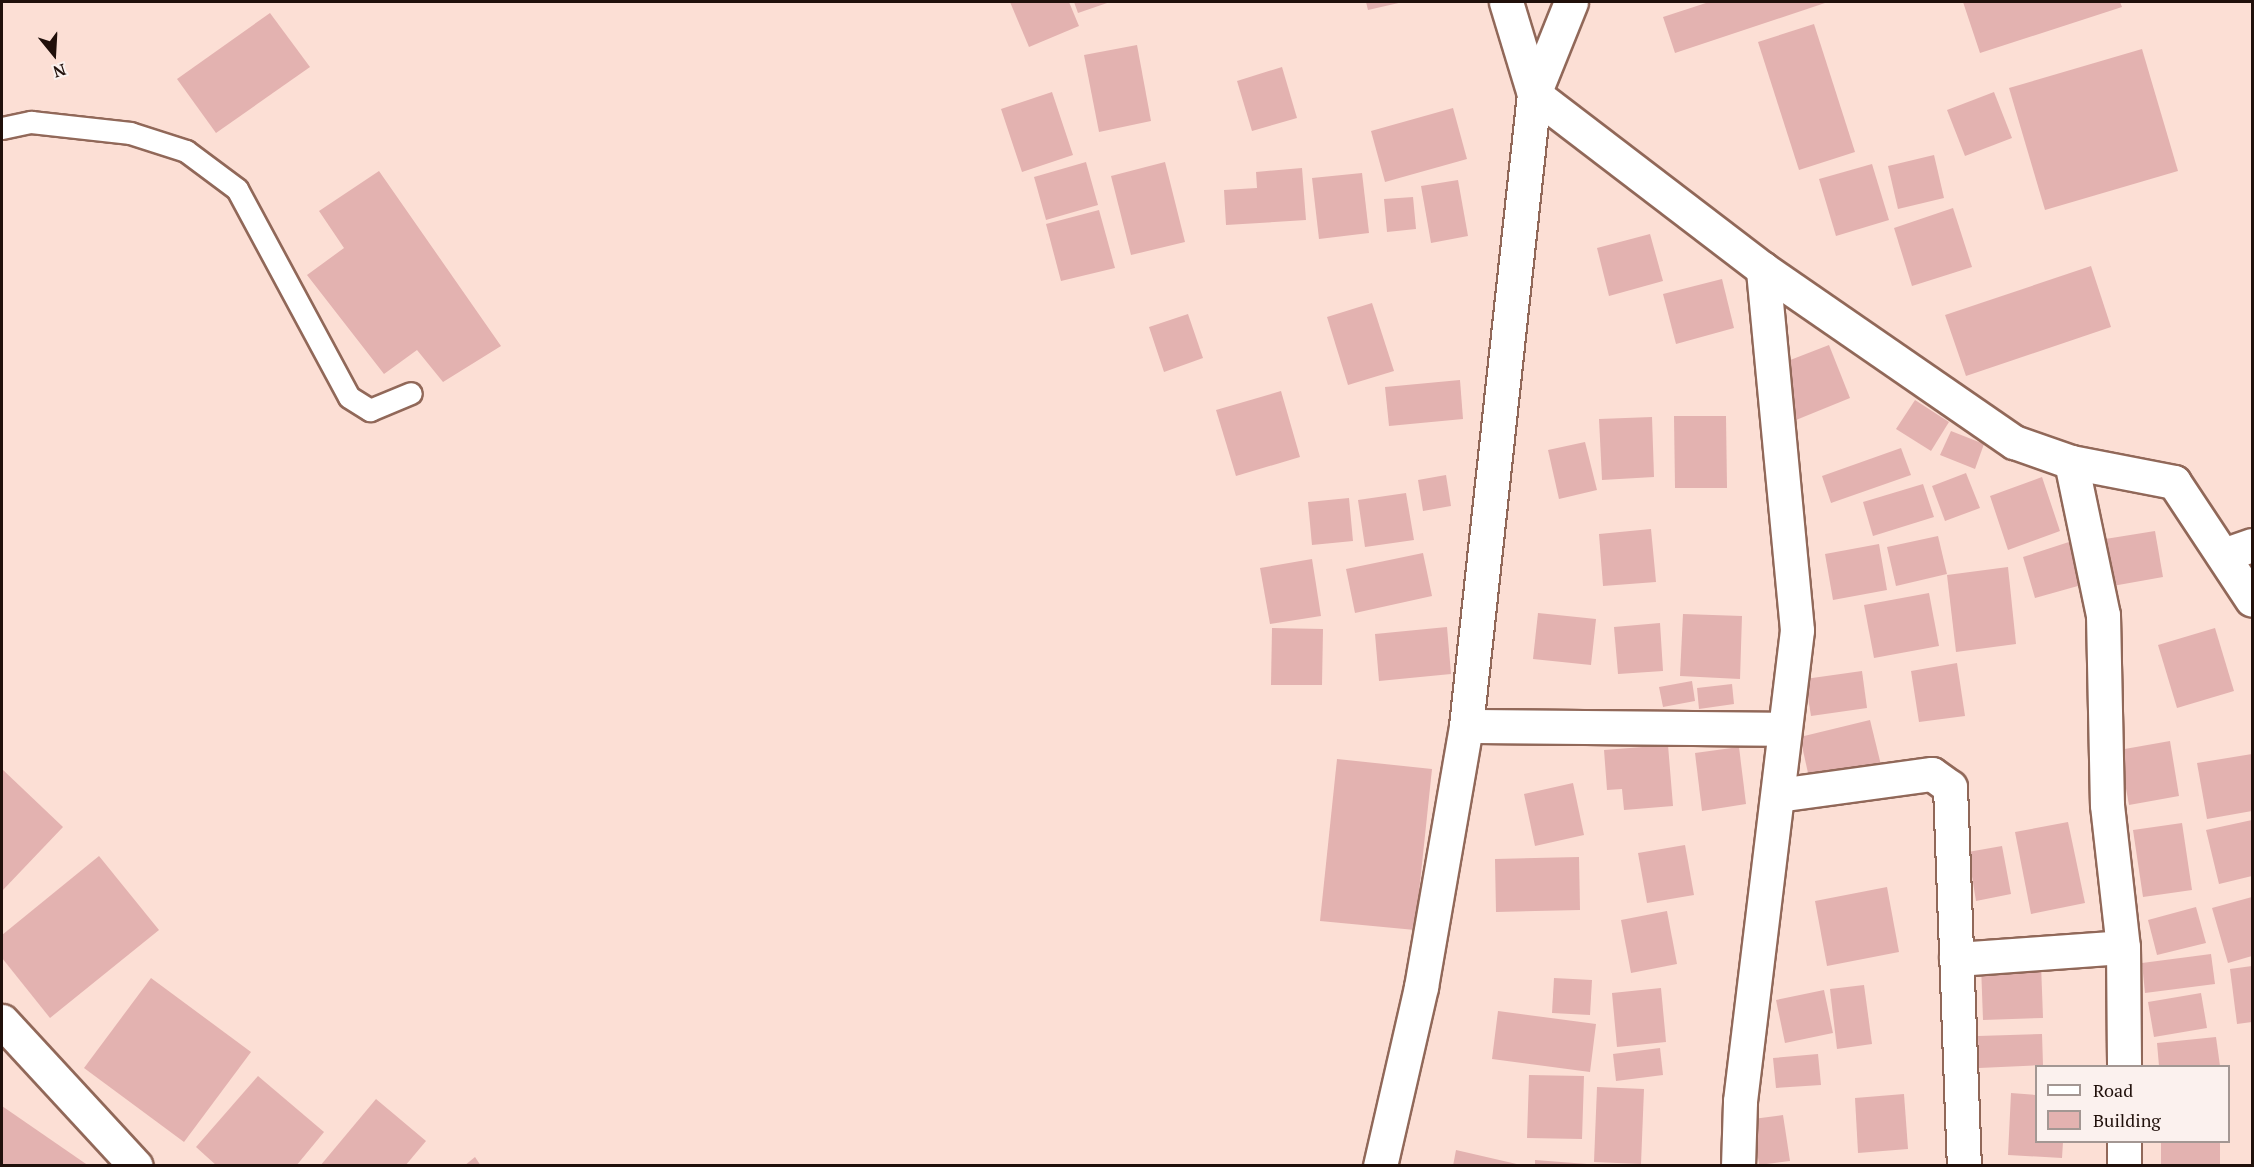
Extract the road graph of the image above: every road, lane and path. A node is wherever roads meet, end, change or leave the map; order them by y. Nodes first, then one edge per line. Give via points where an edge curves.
1 (1506, 2) edge
2 (1571, 2) edge
3 (1534, 94) junction
4 (2, 128) edge
5 (1763, 269) junction
6 (411, 393) dead end
7 (2071, 462) junction
8 (2238, 550) edge
9 (2253, 600) edge
10 (1466, 726) junction
11 (1784, 729) junction
12 (1778, 795) junction
13 (2123, 947) junction
14 (1956, 959) junction
15 (2, 1021) edge
16 (2124, 1065) edge
17 (2124, 1143) edge
18 (136, 1166) edge
19 (1380, 1166) edge
20 (1738, 1166) edge
21 (1964, 1166) edge
22 (2124, 1166) edge

1 - 3 street
2 - 3 street
3 - 5 street
3 - 10 street
4 - 6 lane via 31,122 130,133 186,151 237,189 349,397 370,410
5 - 7 street via 2014,442
5 - 11 street via 1797,630
7 - 8 street via 2174,482
7 - 13 street via 2103,615 2107,805
8 - 9 street
10 - 11 street
10 - 19 street via 1421,987
11 - 12 street
12 - 14 street via 1932,774 1950,787
12 - 20 street via 1740,1101
13 - 14 street
13 - 16 street
14 - 21 street
15 - 18 street
17 - 22 street

